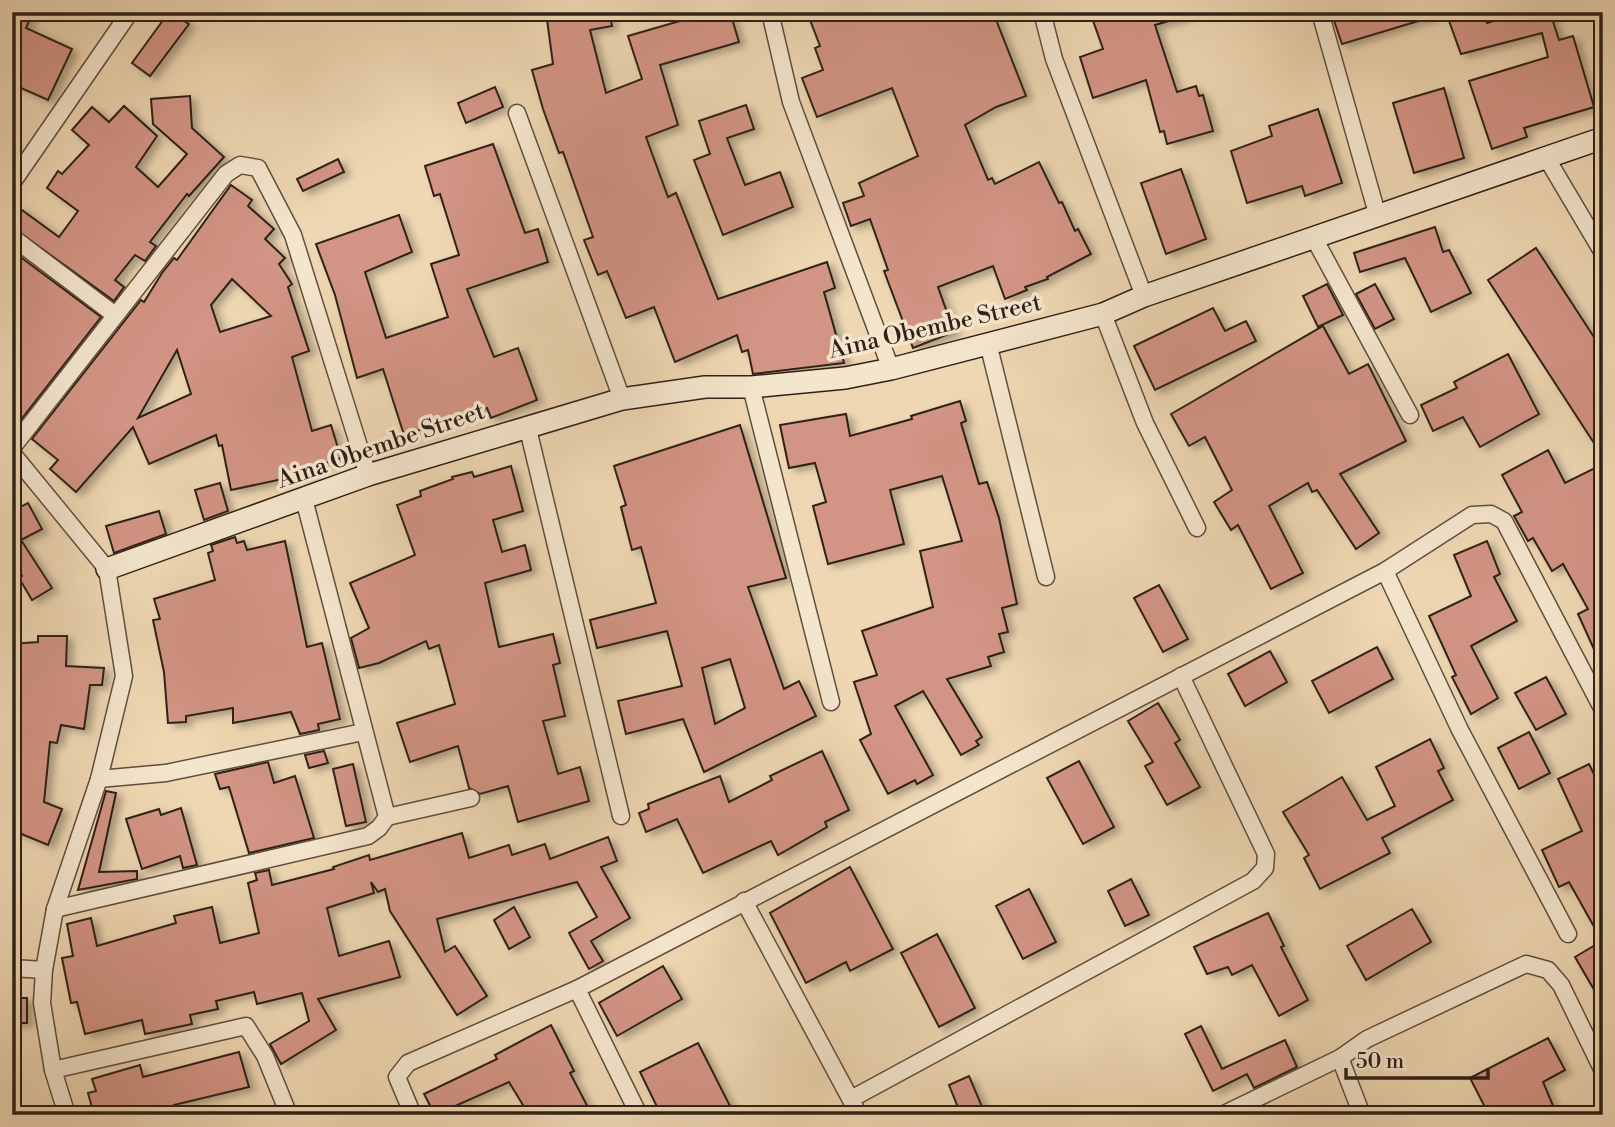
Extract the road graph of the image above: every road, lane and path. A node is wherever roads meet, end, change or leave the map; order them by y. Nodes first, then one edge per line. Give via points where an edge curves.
1 (130, 12) edge
2 (770, 12) edge
3 (1042, 12) edge
4 (1320, 12) edge
5 (517, 113) dead end
6 (1603, 138) edge
7 (1546, 156) junction
8 (12, 183) edge
9 (1378, 218) junction
10 (12, 237) edge
11 (1314, 238) junction
12 (1603, 253) edge
13 (1144, 296) junction
14 (1103, 314) junction
15 (115, 315) junction
16 (988, 344) junction
17 (891, 369) junction
18 (751, 387) junction
19 (622, 399) junction
20 (1410, 415) dead end
21 (527, 425) junction
22 (12, 447) edge
23 (12, 453) edge
24 (24, 467) junction
25 (368, 475) junction
26 (12, 480) edge
27 (304, 499) junction
28 (1197, 528) dead end
29 (107, 569) junction
30 (1385, 570) junction
31 (1046, 577) dead end
32 (1181, 676) junction
33 (831, 702) dead end
34 (1603, 710) edge
35 (363, 732) junction
36 (99, 779) junction
37 (471, 798) dead end
38 (621, 816) dead end
39 (387, 817) junction
40 (744, 901) junction
41 (55, 909) junction
42 (1568, 934) dead end
43 (12, 968) edge
44 (44, 970) junction
45 (577, 989) junction
46 (1340, 1058) junction
47 (52, 1070) junction
48 (1603, 1071) edge
49 (851, 1099) junction
50 (67, 1115) edge
51 (289, 1115) edge
52 (413, 1115) edge
53 (639, 1115) edge
54 (859, 1115) edge
55 (1222, 1115) edge
56 (1362, 1115) edge

1 - 8 street
2 - 17 street via 790,102
3 - 13 street via 1054,59
4 - 9 street
5 - 19 street
6 - 7 street, Aina Obembe Street
7 - 9 street, Aina Obembe Street
7 - 12 street
9 - 11 street, Aina Obembe Street
10 - 15 street
11 - 13 street, Aina Obembe Street
11 - 20 street
13 - 14 street, Aina Obembe Street
14 - 16 street, Aina Obembe Street
14 - 28 street via 1145,423
15 - 22 street
15 - 25 street via 226,174 240,165 258,168 293,235
16 - 17 street, Aina Obembe Street
16 - 31 street
17 - 18 street, Aina Obembe Street
18 - 19 street, Aina Obembe Street via 705,387
18 - 33 street
19 - 21 street, Aina Obembe Street
21 - 25 street, Aina Obembe Street
21 - 38 street
23 - 24 street
24 - 26 street
24 - 29 street
25 - 27 street, Aina Obembe Street
27 - 29 street, Aina Obembe Street
27 - 35 street
29 - 36 street via 124,676
30 - 32 street
30 - 34 street via 1472,515 1491,514 1504,522
30 - 42 street via 1460,730
32 - 40 street
32 - 49 street via 1266,854 1265,868 1253,881
35 - 36 street via 166,774
35 - 39 street
36 - 41 street
37 - 39 street
39 - 41 street via 368,836
40 - 45 street
40 - 49 street
41 - 44 street
43 - 44 street
44 - 47 street via 42,1003
45 - 52 street via 408,1063 397,1077
45 - 53 street
46 - 48 street via 1367,1039 1527,964 1548,970 1561,985
46 - 55 street
46 - 56 street
47 - 50 street
47 - 51 street via 246,1026 265,1056
49 - 54 street

